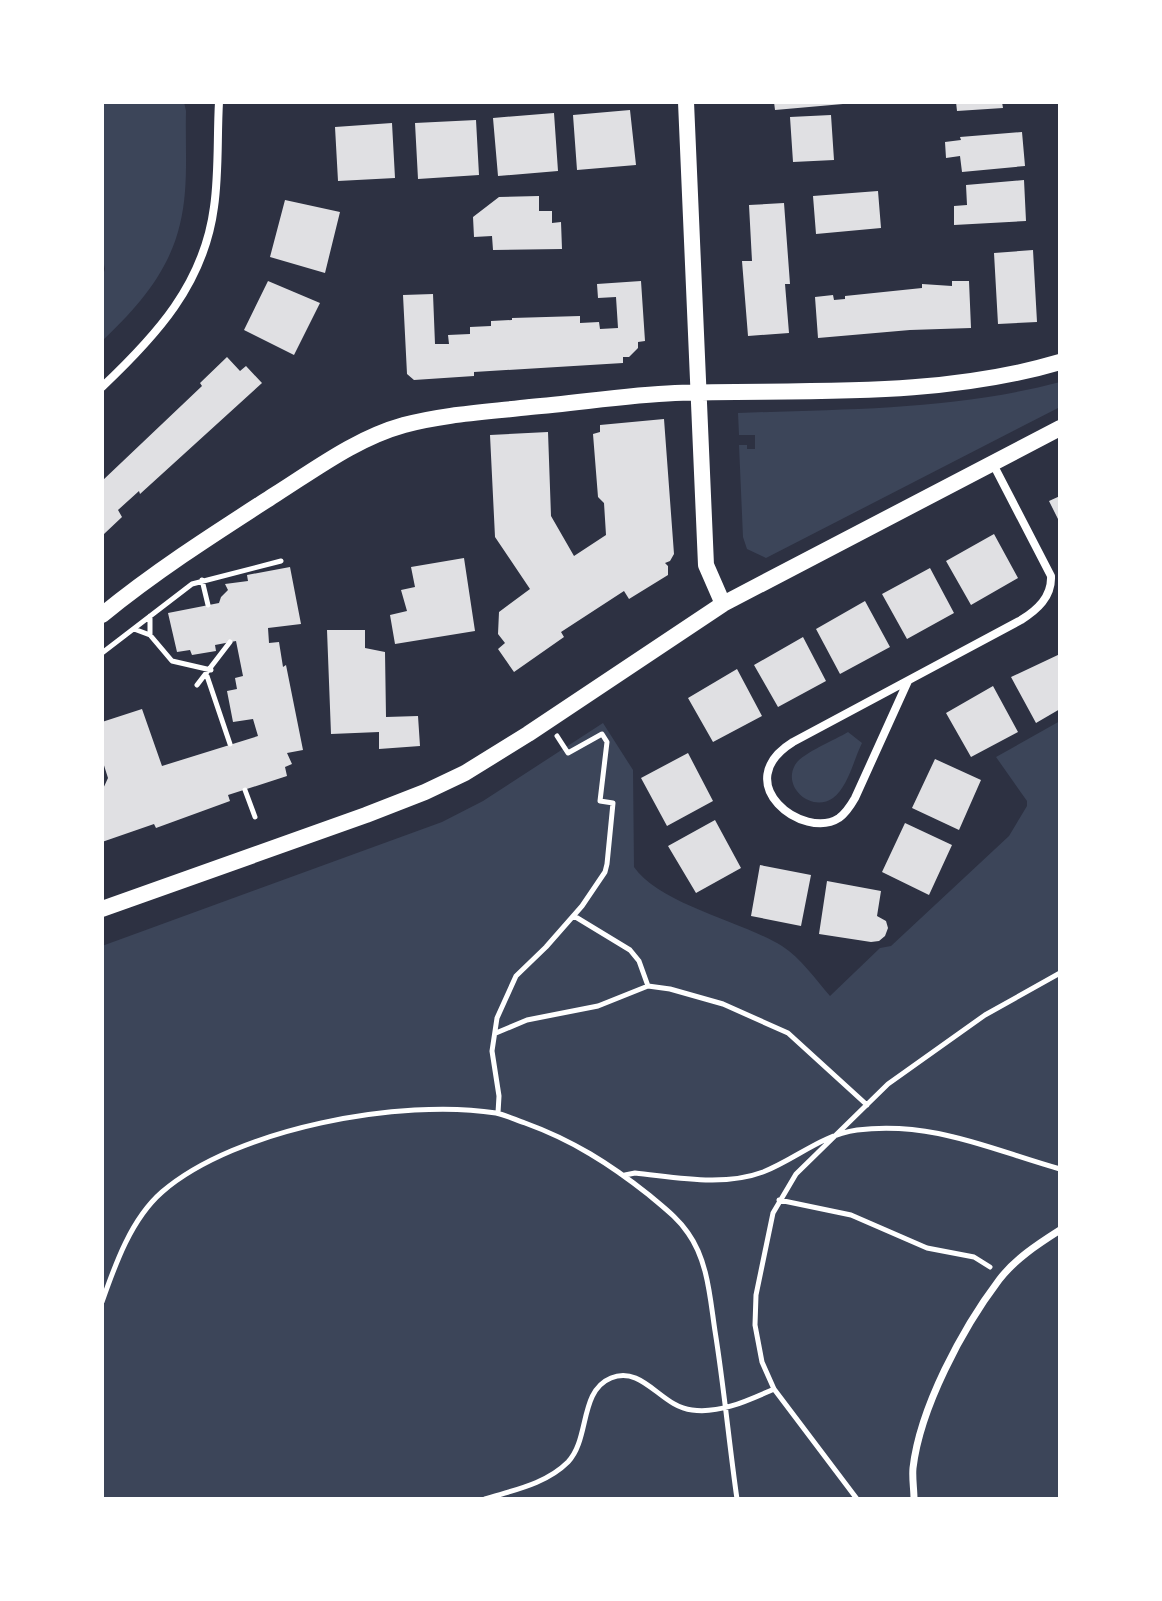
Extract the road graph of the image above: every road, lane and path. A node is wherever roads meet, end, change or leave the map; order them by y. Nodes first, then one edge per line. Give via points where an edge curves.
1 (219, 102) edge
2 (686, 102) edge
3 (1060, 362) edge
4 (102, 387) edge
5 (698, 393) junction
6 (1060, 428) edge
7 (993, 463) junction
8 (281, 561) dead end
9 (202, 580) junction
10 (723, 604) junction
11 (208, 605) dead end
12 (102, 615) edge
13 (150, 616) junction
14 (133, 629) junction
15 (150, 635) junction
16 (230, 642) dead end
17 (102, 653) edge
18 (209, 673) junction
19 (908, 681) junction
20 (197, 685) dead end
21 (230, 744) dead end
22 (563, 744) dead end
23 (245, 790) dead end
24 (255, 817) dead end
25 (102, 909) edge
26 (574, 916) junction
27 (1060, 973) edge
28 (648, 986) junction
29 (495, 1033) junction
30 (867, 1105) junction
31 (498, 1113) junction
32 (840, 1134) junction
33 (1060, 1169) edge
34 (625, 1175) junction
35 (779, 1200) junction
36 (1060, 1230) edge
37 (1000, 1279) junction
38 (102, 1302) edge
39 (774, 1389) junction
40 (725, 1407) junction
41 (485, 1499) edge
42 (737, 1499) edge
43 (857, 1499) edge
44 (914, 1499) edge

1 - 4 street via 215,205 199,264 173,313
2 - 5 main road
3 - 5 main road via 949,384
5 - 10 main road via 706,565
5 - 12 main road via 451,416 384,432 211,536
6 - 7 main road
7 - 10 main road
7 - 19 street via 1051,576 1049,592 1032,614
8 - 9 path
9 - 11 path
9 - 13 path
10 - 25 main road via 465,773 366,815
13 - 14 path
13 - 15 path
14 - 15 path
14 - 17 path
15 - 18 path via 172,661
16 - 18 path
18 - 20 path
18 - 21 path
19 - 19 street via 782,749 767,778 778,805 814,821 843,814
22 - 26 path via 568,753 602,734 607,742 600,801 613,803 605,872
23 - 24 path
26 - 28 path via 630,950
26 - 29 path via 516,976
27 - 30 path via 985,1015
28 - 29 path via 598,1006 527,1020
28 - 30 path via 723,1004 788,1033
29 - 31 path
30 - 32 path
31 - 34 path via 578,1145
31 - 38 path via 429,1109 352,1117 283,1133 209,1162 149,1206
32 - 33 path via 890,1128 937,1131
32 - 34 path via 750,1176
32 - 35 path via 796,1174
34 - 40 path via 672,1214 697,1248 708,1287
35 - 37 path via 851,1215 927,1248 974,1257
35 - 39 path via 768,1231 755,1325
36 - 37 street
37 - 44 street via 930,1402 913,1469
39 - 40 path
39 - 43 path
40 - 41 path via 678,1407 643,1381 615,1376 593,1394 570,1460 551,1476
40 - 42 path

